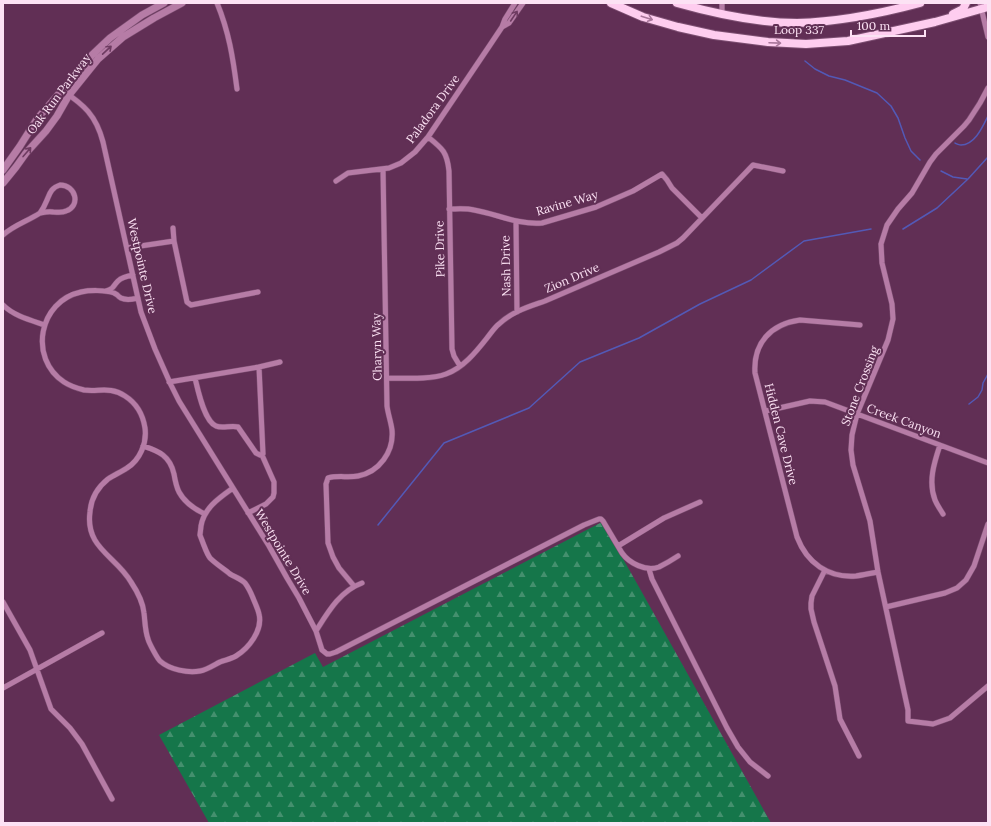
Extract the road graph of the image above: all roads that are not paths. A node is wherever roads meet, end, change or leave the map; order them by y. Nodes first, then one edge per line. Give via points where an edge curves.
1 (164, 3) edge
2 (182, 3) edge
3 (217, 3) edge
4 (515, 3) edge
5 (523, 3) edge
6 (612, 3) edge
7 (677, 3) edge
8 (722, 3) edge
9 (920, 3) edge
10 (966, 3) edge
11 (983, 7) edge
12 (722, 14) junction
13 (934, 22) junction
14 (502, 27) junction
15 (988, 37) edge
16 (988, 88) edge
17 (237, 89) dead end
18 (62, 90) junction
19 (69, 95) junction
20 (428, 137) junction
21 (383, 169) junction
22 (3, 170) edge
23 (783, 171) dead end
24 (336, 181) dead end
25 (3, 183) edge
26 (449, 209) junction
27 (40, 213) junction
28 (702, 218) junction
29 (516, 221) junction
30 (173, 228) dead end
31 (3, 235) edge
32 (174, 241) junction
33 (127, 248) junction
34 (133, 275) junction
35 (116, 286) junction
36 (105, 292) junction
37 (258, 292) dead end
38 (118, 295) junction
39 (138, 298) junction
40 (3, 305) edge
41 (517, 312) junction
42 (44, 325) junction
43 (860, 325) dead end
44 (280, 362) dead end
45 (460, 366) junction
46 (259, 367) junction
47 (195, 378) junction
48 (387, 378) junction
49 (169, 382) junction
50 (766, 411) junction
51 (857, 414) junction
52 (940, 445) junction
53 (144, 446) junction
54 (262, 455) junction
55 (988, 463) edge
56 (233, 488) junction
57 (700, 502) dead end
58 (248, 513) junction
59 (205, 514) junction
60 (943, 514) dead end
61 (988, 524) edge
62 (618, 546) junction
63 (678, 556) dead end
64 (649, 569) junction
65 (825, 570) junction
66 (878, 572) junction
67 (362, 582) dead end
68 (354, 586) junction
69 (3, 602) edge
70 (886, 608) junction
71 (316, 631) junction
72 (102, 633) dead end
73 (37, 669) junction
74 (988, 686) edge
75 (3, 688) edge
76 (859, 756) dead end
77 (768, 776) dead end
78 (112, 799) dead end

1 - 18 street, Oak Run Parkway via 142,15 101,46
19 -> 2 street, Oak Run Parkway via 98,59 123,37
3 - 17 street via 231,46
4 - 14 street, Paladora Drive
14 -> 5 street, Paladora Drive
6 -> 13 main road, Loop 337 via 643,17 678,27 768,42 806,44 848,41
7 - 12 main road, Loop 337
8 - 12 street
9 - 12 main road, Loop 337 via 881,13 814,22 762,21
10 - 13 main road via 958,12
11 - 13 main road, Loop 337
11 - 15 street
14 - 20 street, Paladora Drive
16 - 51 street, Stone Crossing via 969,120 936,154 912,193 887,225 881,244 881,258 893,319 888,340
18 - 19 street, Westpointe Drive
18 - 22 street, Oak Run Parkway via 37,119
25 -> 19 street, Oak Run Parkway via 41,138
19 - 33 street, Westpointe Drive via 88,110 99,128
20 - 21 street, Paladora Drive via 408,158 395,166
20 - 26 street, Pike Drive via 440,146 448,160
21 - 24 street, Paladora Drive via 348,173
21 - 48 street, Charyn Way
23 - 28 street, Zion Drive via 753,165
26 - 29 street, Ravine Way via 473,209
26 - 45 street, Pike Drive via 452,349
27 - 27 street via 70,210 75,200 72,190 63,185 53,188
27 - 31 street
28 - 29 street, Ravine Way via 672,188 662,174 633,191 596,207 542,223
28 - 41 street, Zion Drive via 677,243
29 - 41 street, Nash Drive
30 - 32 street
32 - 33 street
32 - 37 street via 187,302 191,305
33 - 34 street, Westpointe Drive
34 - 35 street via 121,279
34 - 39 street, Westpointe Drive
35 - 36 street
35 - 38 street
36 - 38 street
36 - 42 street via 79,292 68,297 54,309
38 - 39 street via 126,300
39 - 49 street, Westpointe Drive via 152,344
40 - 42 street via 17,315
41 - 45 street, Zion Drive via 497,325 480,347
42 - 53 street via 43,349 48,363 56,374 66,383 78,388 109,390 129,400 139,410 144,421
43 - 50 street, Hidden Cave Drive via 800,320 782,324 768,334 757,353 755,365
44 - 46 street
45 - 48 street, Zion Drive via 443,375
46 - 47 street
46 - 54 street
47 - 49 street
47 - 54 street via 201,404 213,424 220,427 238,426 256,453
48 - 68 street, Charyn Way via 387,406 392,437 385,459 376,468 363,474 352,477 333,476 328,478 326,484 328,543 339,568
49 - 56 street, Westpointe Drive
50 - 51 street, Creek Canyon via 817,401
50 - 65 street, Hidden Cave Drive via 797,537 805,553
51 - 52 street, Creek Canyon
51 - 66 street, Stone Crossing via 851,444 853,465 870,521
52 - 55 street, Creek Canyon
52 - 60 street via 934,463 932,488 935,502
53 - 59 street via 166,457 183,498
53 - 59 street via 135,461 107,480 96,493 90,510 90,526 99,547 122,569 132,583 144,610 147,638 160,661 183,672 202,671 236,656 253,641 260,616 244,583 208,556 200,535
54 - 58 street via 274,482 274,493 266,504
56 - 58 street, Westpointe Drive
56 - 59 street
57 - 62 street via 664,518
58 - 71 street, Westpointe Drive
61 - 70 street via 974,566 966,580 957,588
62 - 64 street, Westpointe Drive via 627,559
62 - 71 street, Westpointe Drive via 604,521 599,519 333,654 323,652
63 - 64 street
64 - 77 street via 738,747 750,762
65 - 66 street, Hidden Cave Drive via 848,576
65 - 76 street via 812,596 811,609 835,686 840,719
66 - 70 street, Stone Crossing
67 - 68 street
68 - 71 street via 334,604
69 - 73 street via 30,650
70 - 74 street, Stone Crossing via 908,710 908,721 934,724 950,718
72 - 73 street
73 - 75 street
73 - 78 street via 51,709 82,744

